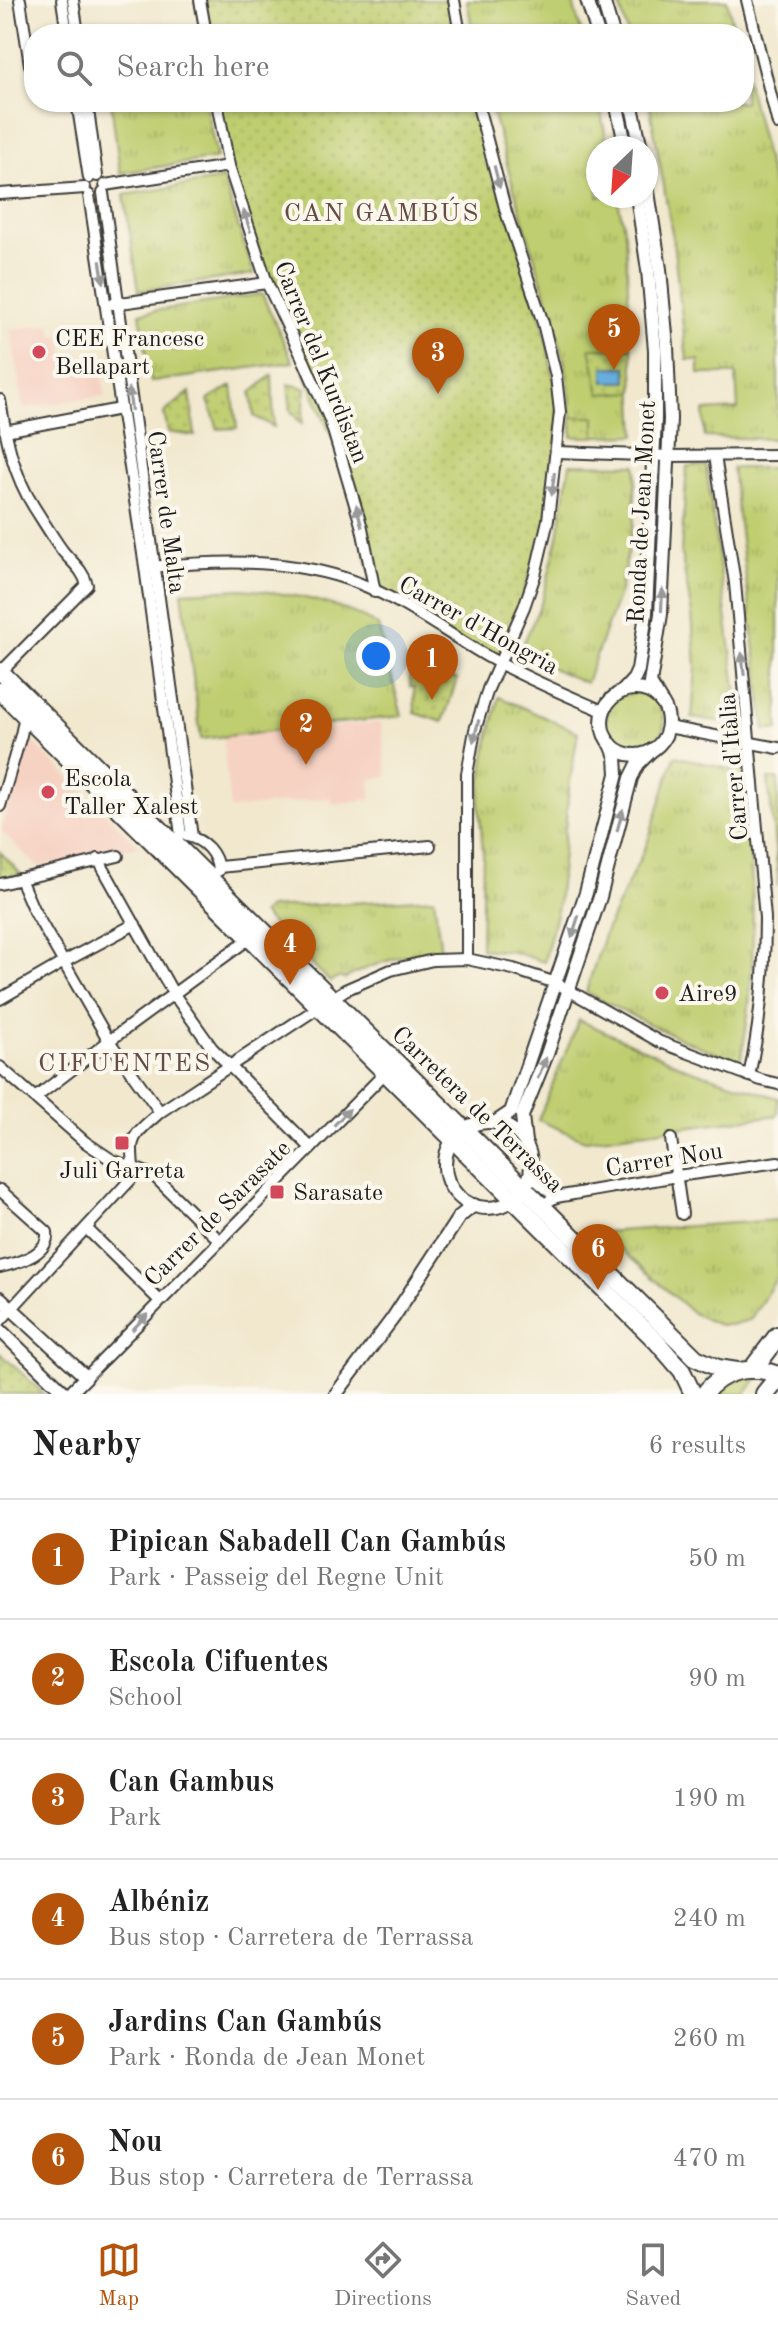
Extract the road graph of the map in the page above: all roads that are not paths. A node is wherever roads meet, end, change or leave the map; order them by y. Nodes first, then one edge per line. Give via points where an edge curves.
1 (20, 0) edge
2 (62, 0) edge
3 (73, 0) edge
4 (200, 0) edge
5 (454, 0) edge
6 (587, 0) edge
7 (603, 0) edge
8 (747, 0) edge
9 (66, 24) edge
10 (77, 24) edge
11 (204, 24) edge
12 (458, 24) edge
13 (595, 24) edge
14 (610, 24) edge
15 (753, 24) edge
16 (24, 26) edge
17 (754, 28) edge
18 (79, 112) edge
19 (88, 112) edge
20 (219, 112) edge
21 (480, 112) edge
22 (618, 112) edge
23 (633, 112) edge
24 (778, 124) edge
25 (623, 136) edge
26 (638, 136) edge
27 (229, 166) junction
28 (95, 186) junction
29 (0, 194) edge
30 (639, 208) edge
31 (651, 208) edge
32 (267, 283) junction
33 (112, 304) junction
34 (0, 400) edge
35 (120, 409) junction
36 (1, 417) edge
37 (5, 431) junction
38 (557, 452) junction
39 (653, 455) junction
40 (778, 455) edge
41 (669, 456) junction
42 (715, 456) junction
43 (150, 567) junction
44 (375, 592) junction
45 (500, 664) junction
46 (1, 672) edge
47 (0, 691) edge
48 (623, 691) junction
49 (661, 702) junction
50 (603, 711) junction
51 (25, 715) junction
52 (668, 727) junction
53 (40, 730) junction
54 (21, 735) junction
55 (611, 744) junction
56 (751, 744) junction
57 (778, 748) edge
58 (653, 749) junction
59 (0, 806) edge
60 (177, 841) junction
61 (430, 846) dead end
62 (118, 856) dead end
63 (98, 859) junction
64 (210, 878) junction
65 (20, 879) junction
66 (0, 884) edge
67 (135, 924) junction
68 (250, 938) junction
69 (467, 959) junction
70 (64, 962) junction
71 (556, 983) junction
72 (569, 991) junction
73 (173, 993) junction
74 (0, 999) edge
75 (326, 1003) junction
76 (109, 1041) junction
77 (0, 1067) edge
78 (229, 1067) junction
79 (390, 1067) junction
80 (749, 1076) junction
81 (778, 1084) edge
82 (35, 1098) junction
83 (160, 1112) junction
84 (496, 1122) junction
85 (458, 1135) junction
86 (671, 1139) dead end
87 (525, 1142) junction
88 (311, 1148) junction
89 (778, 1162) edge
90 (134, 1167) junction
91 (677, 1176) junction
92 (0, 1190) edge
93 (520, 1195) junction
94 (460, 1198) junction
95 (549, 1201) junction
96 (474, 1205) junction
97 (682, 1214) dead end
98 (459, 1217) junction
99 (87, 1229) junction
100 (220, 1241) junction
101 (0, 1267) edge
102 (0, 1298) edge
103 (160, 1301) junction
104 (11, 1307) junction
105 (0, 1321) edge
106 (0, 1330) edge
107 (778, 1336) edge
108 (761, 1372) edge
109 (86, 1377) junction
110 (68, 1394) edge
111 (336, 1394) edge
112 (693, 1394) edge
113 (704, 1394) edge
114 (765, 1394) edge

1 - 16 street
2 - 9 street
3 - 10 street
4 - 11 street
5 - 12 street
6 - 13 street
7 - 14 street
8 - 15 street
17 - 24 street
18 - 28 street, Carrer de Malta
19 - 28 street, Carrer de Malta
20 - 27 street, Carrer del Kurdistan
21 -> 38 street via 556,376
22 - 25 street
23 - 26 street
27 - 28 street
32 -> 27 street, Carrer del Kurdistan
28 - 29 street
28 - 33 street, Carrer de Malta
30 - 39 street, Ronda de Jean Monet via 655,350
31 - 41 street, Ronda de Jean Monet via 667,346
32 - 33 street
44 -> 32 street, Carrer del Kurdistan via 330,420
33 - 35 street, Carrer de Malta
43 -> 33 street, Carrer de Malta
34 - 36 street
35 - 37 street
35 - 43 street, Carrer de Malta
36 - 37 street
37 - 46 street via 32,504 87,585
38 - 39 street
38 -> 45 street via 535,575
39 - 41 street
39 - 48 street, Ronda de Jean Monet via 646,613 638,670
40 - 42 street
41 - 42 street
49 -> 41 street, Ronda de Jean Monet via 650,683 661,614
56 -> 42 street, Carrer d'Itàlia via 735,583
43 - 44 street, Carrer d'Hongria via 205,562 303,567
43 - 60 street, Carrer de Malta
44 - 45 street, Carrer d'Hongria
45 - 50 street, Carrer d'Hongria
45 -> 69 street via 475,730 467,774
46 - 60 main road, Carretera de Terrassa
47 - 51 main road, Carretera de Terrassa
48 - 49 street via 639,689
48 - 50 street
49 - 52 street
50 - 55 street via 602,725
51 - 53 main road, Carretera de Terrassa
51 - 54 street
52 - 56 street
52 - 58 street
53 - 54 street
53 - 60 main road, Carretera de Terrassa
54 - 59 street via 9,757
55 - 58 street via 631,755
55 -> 71 street via 617,774
56 - 57 street
56 - 80 street, Carrer d'Itàlia via 765,970
72 -> 58 street via 631,778
60 - 64 main road, Carretera de Terrassa
61 - 64 street
62 - 63 street
63 - 65 street
63 - 67 street
64 - 68 main road, Carretera de Terrassa
64 - 75 main road, Carretera de Terrassa
65 - 66 street
65 - 70 street
67 - 70 street
67 - 73 street
68 - 73 street
68 - 75 main road, Carretera de Terrassa
69 - 71 street
69 - 75 street via 391,970
70 - 74 street
70 - 76 street
71 - 72 street
71 - 84 street via 511,1112
72 - 80 street via 660,1042
87 -> 72 street via 522,1116
73 - 76 street
73 - 78 street
75 - 78 street
75 - 79 main road, Carretera de Terrassa
75 - 79 main road, Carretera de Terrassa via 359,1025
76 - 82 street
76 - 83 street
77 - 82 street
78 - 83 street
78 - 88 street
79 - 85 main road, Carretera de Terrassa
88 -> 79 street, Carrer de Sarasate
80 - 81 street
82 - 90 street via 85,1142
83 - 90 street via 136,1134 131,1146
84 - 85 street via 479,1123
84 - 87 street via 514,1129
85 - 93 main road, Carretera de Terrassa
85 - 94 street via 447,1154 445,1172
86 - 91 street
87 - 93 street via 531,1162
88 - 100 street, Carrer de Sarasate
89 - 91 street, Carrer Nou
90 - 99 street via 132,1178
90 - 100 street via 153,1175
91 - 95 street, Carrer Nou
91 - 97 street
92 - 101 street via 48,1238 35,1254
93 - 95 main road
93 - 95 street
93 - 96 street via 492,1208
93 - 112 main road, Carretera de Terrassa via 657,1342 682,1371
94 - 96 street
94 - 98 street
95 - 108 main road, Carretera de Terrassa via 696,1358 718,1368
96 - 98 street
98 - 111 street
99 - 103 street
99 - 104 street
100 - 103 street, Carrer de Sarasate
102 - 104 street
109 -> 103 street, Carrer de Sarasate
104 - 105 street
104 - 109 street
106 - 110 street
107 - 108 highway
108 - 113 main road via 714,1383
108 - 114 highway
109 - 110 street, Carrer de Sarasate

